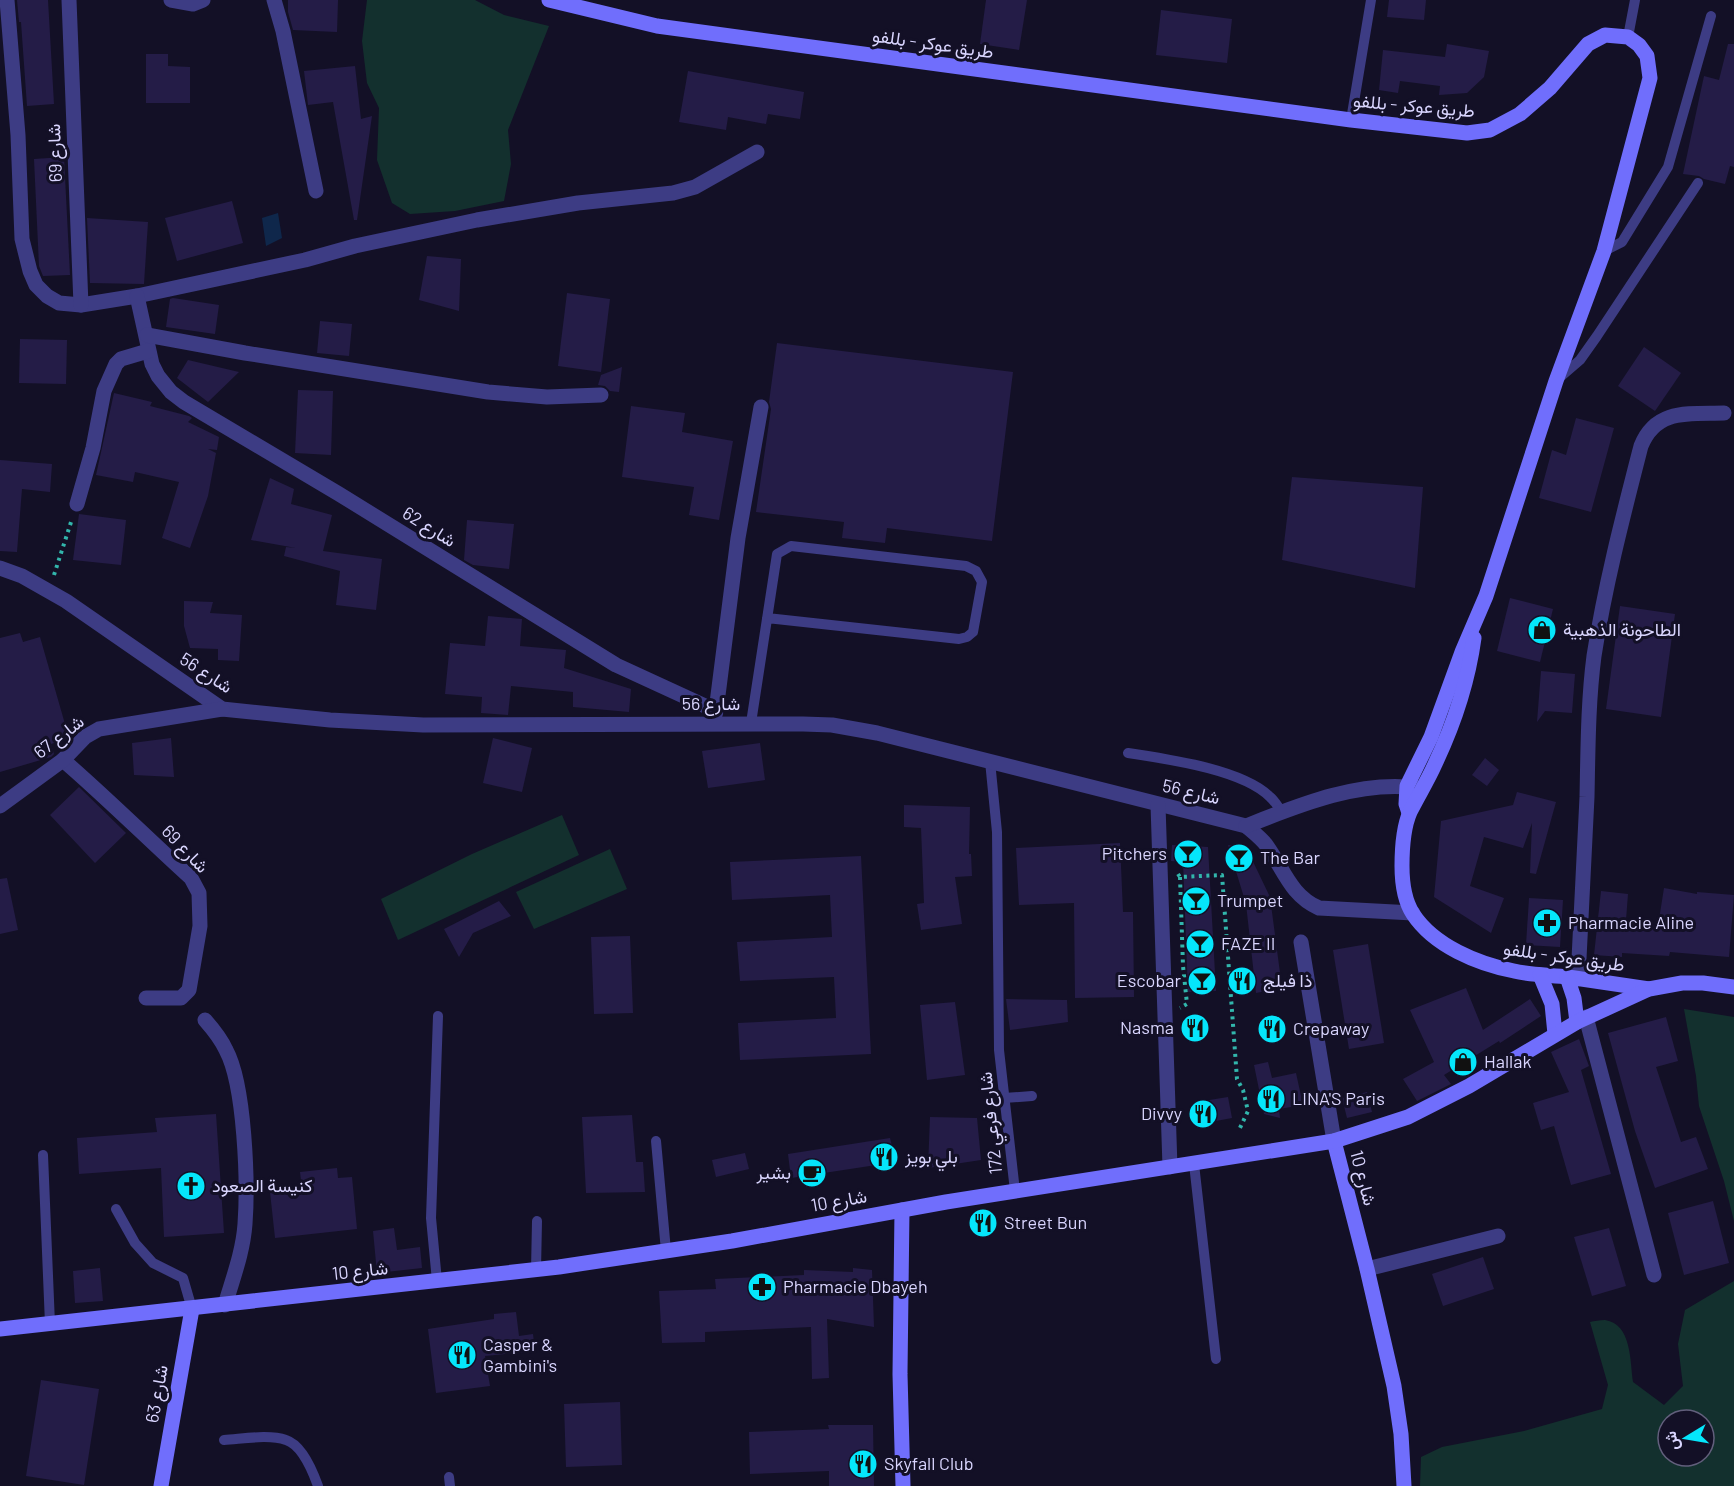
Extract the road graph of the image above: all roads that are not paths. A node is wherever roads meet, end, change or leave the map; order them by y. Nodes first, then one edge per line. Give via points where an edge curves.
1 (7, 0) edge
2 (69, 0) edge
3 (171, 0) edge
4 (202, 0) edge
5 (274, 0) edge
6 (549, 0) edge
7 (1371, 0) edge
8 (1635, 0) edge
9 (1711, 16) dead end
10 (1628, 37) junction
11 (1351, 120) junction
12 (757, 152) dead end
13 (1698, 183) dead end
14 (316, 190) dead end
15 (1604, 251) junction
16 (137, 296) junction
17 (81, 305) junction
18 (147, 335) junction
19 (148, 351) junction
20 (1556, 381) junction
21 (602, 395) dead end
22 (761, 407) dead end
23 (1724, 413) dead end
24 (77, 504) road end
25 (0, 568) edge
26 (767, 618) junction
27 (222, 709) junction
28 (715, 717) junction
29 (751, 723) junction
30 (1128, 753) dead end
31 (63, 759) junction
32 (990, 761) junction
33 (1415, 787) junction
34 (1158, 805) junction
35 (0, 806) edge
36 (1282, 812) junction
37 (1246, 826) junction
38 (1413, 914) junction
39 (1301, 942) dead end
40 (1540, 975) junction
41 (1572, 978) junction
42 (1734, 987) edge
43 (1649, 989) junction
44 (146, 998) dead end
45 (438, 1016) dead end
46 (205, 1020) dead end
47 (1582, 1020) junction
48 (1555, 1034) junction
49 (1032, 1096) dead end
50 (1004, 1098) junction
51 (656, 1141) dead end
52 (1334, 1141) junction
53 (43, 1155) dead end
54 (1194, 1164) junction
55 (1170, 1167) junction
56 (1015, 1191) junction
57 (116, 1209) dead end
58 (902, 1210) junction
59 (537, 1221) dead end
60 (1498, 1236) dead end
61 (666, 1251) junction
62 (1367, 1269) junction
63 (536, 1270) junction
64 (1654, 1275) dead end
65 (437, 1281) junction
66 (225, 1305) junction
67 (192, 1309) junction
68 (50, 1324) junction
69 (0, 1329) edge
70 (1216, 1359) dead end
71 (224, 1440) dead end
72 (161, 1486) edge
73 (318, 1486) edge
74 (903, 1486) edge
75 (1404, 1486) edge

1 - 17 street via 22,239 36,285 59,303
2 - 17 street, شارع 69
3 - 4 street via 193,4
5 - 14 street
6 - 11 street, طريق عوكر - بللفو via 657,26
7 - 11 lane
8 - 10 lane
9 - 15 lane via 1668,167 1622,242
10 - 11 street, طريق عوكر - بللفو via 1605,35 1591,42 1532,105 1490,130 1467,133
10 - 15 street, طريق عوكر - بللفو via 1647,56 1650,78
12 - 16 street via 695,187 673,193 578,203 477,220
13 - 20 lane via 1580,360
15 - 20 street, طريق عوكر - بللفو
16 - 17 street
16 - 18 street, شارع 62
18 - 19 street, شارع 62
18 - 21 street via 488,392 547,397
19 - 24 street via 121,360 113,370 104,391
19 - 28 street, شارع 62 via 158,376 184,402 616,665
20 - 33 street, طريق عوكر - بللفو via 1486,596
22 - 28 street via 738,538
23 - 41 street via 1663,419 1645,437 1641,447 1604,594 1594,656 1584,877
25 - 27 street, شارع 56 via 49,591
26 - 26 lane via 959,639 973,632 982,582 966,566 792,546 777,554
26 - 29 lane
27 - 28 street, شارع 56 via 423,725
27 - 31 street, شارع 67 via 99,729
28 - 29 street, شارع 56
29 - 32 street, شارع 56 via 832,725
30 - 36 lane via 1197,765 1231,776 1264,792
31 - 35 street, شارع 67
31 - 44 street, شارع 69 via 191,878 196,887 200,926 189,990 180,998
32 - 34 street, شارع 56
32 - 50 lane, شارع فرعي 172 via 996,832 999,1050
33 - 36 street via 1347,793
33 - 38 street, طريق عوكر - بللفو via 1406,804 1409,813 1402,873 1404,893
34 - 37 street, شارع 56
34 - 55 street
36 - 37 street
37 - 38 street via 1265,843 1296,893 1308,903 1319,908
38 - 40 street, طريق عوكر - بللفو via 1427,930 1468,957
39 - 52 street
40 - 41 street, طريق عوكر - بللفو
40 - 48 street via 1552,1004
41 - 43 street, طريق عوكر - بللفو
41 - 47 street
42 - 43 street via 1682,983
43 - 47 street
45 - 65 lane via 431,1218
46 - 66 street via 227,1051 244,1144 245,1225
47 - 48 street
47 - 64 street
48 - 52 street via 1408,1117
49 - 50 lane
50 - 56 lane, شارع فرعي 172
51 - 61 lane
52 - 54 street, شارع 10
52 - 62 street, شارع 10
53 - 68 lane
54 - 55 street, شارع 10
54 - 70 lane
55 - 56 street, شارع 10
56 - 58 street, شارع 10
57 - 67 lane via 135,1243 153,1263 183,1278
58 - 61 street, شارع 10
58 - 74 street
59 - 63 lane
60 - 62 street
61 - 63 street, شارع 10
62 - 75 street, شارع 10 via 1394,1386
63 - 65 street, شارع 10
65 - 66 street, شارع 10
66 - 67 street, شارع 10
67 - 68 street, شارع 10
67 - 72 street, شارع 63
68 - 69 street, شارع 10
71 - 73 lane via 288,1440 305,1457

